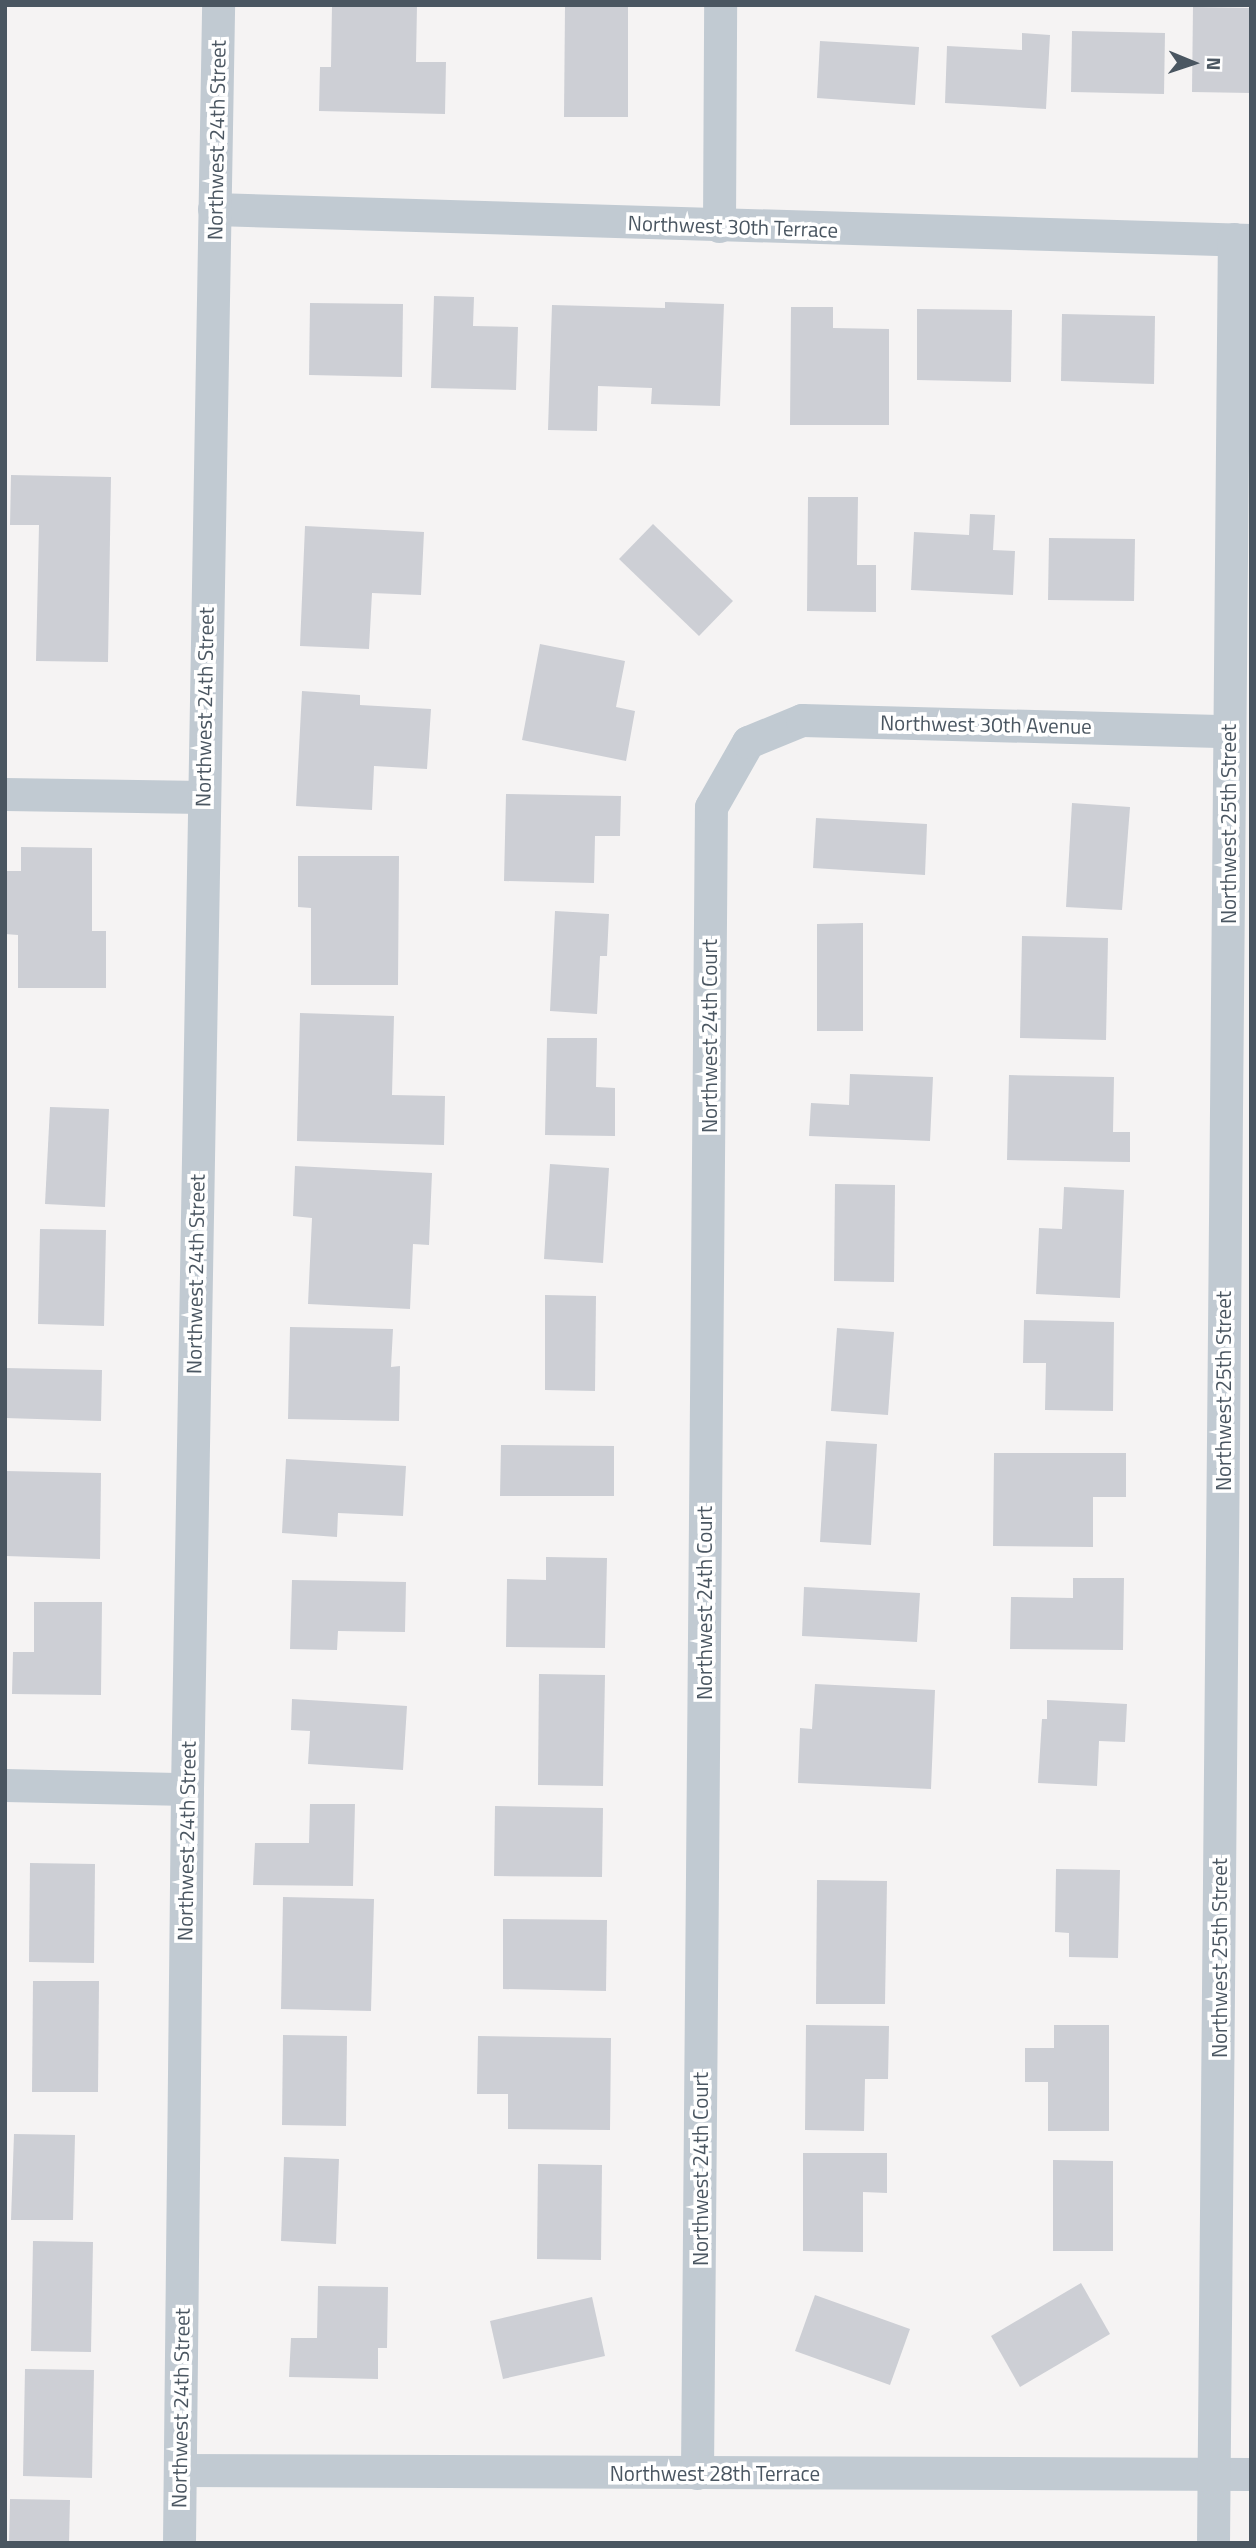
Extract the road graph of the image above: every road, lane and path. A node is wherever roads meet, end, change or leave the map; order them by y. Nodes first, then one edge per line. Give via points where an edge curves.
1 (218, 5) edge
2 (720, 5) edge
3 (214, 209) junction
4 (719, 226) junction
5 (1242, 240) edge
6 (1228, 731) junction
7 (748, 742) joint
8 (5, 794) edge
9 (202, 797) junction
10 (5, 1785) edge
11 (187, 1789) junction
12 (180, 2470) junction
13 (697, 2473) junction
14 (1215, 2473) junction
15 (1251, 2474) edge
16 (179, 2543) edge
17 (1213, 2543) edge

1 - 3 street, Northwest 24th Street
2 - 4 street
3 - 4 street, Northwest 30th Terrace
3 - 9 street, Northwest 24th Street
4 - 5 street, Northwest 30th Terrace
5 - 6 street, Northwest 25th Street
6 - 7 street, Northwest 30th Avenue via 802,720
6 - 14 street, Northwest 25th Street
7 - 13 street, Northwest 24th Court via 711,807
8 - 9 street
9 - 11 street, Northwest 24th Street
10 - 11 street
11 - 12 street, Northwest 24th Street
12 - 13 street, Northwest 28th Terrace
12 - 16 street, Northwest 24th Street
13 - 14 street, Northwest 28th Terrace
14 - 15 street, Northwest 28th Terrace
14 - 17 street, Northwest 25th Street

